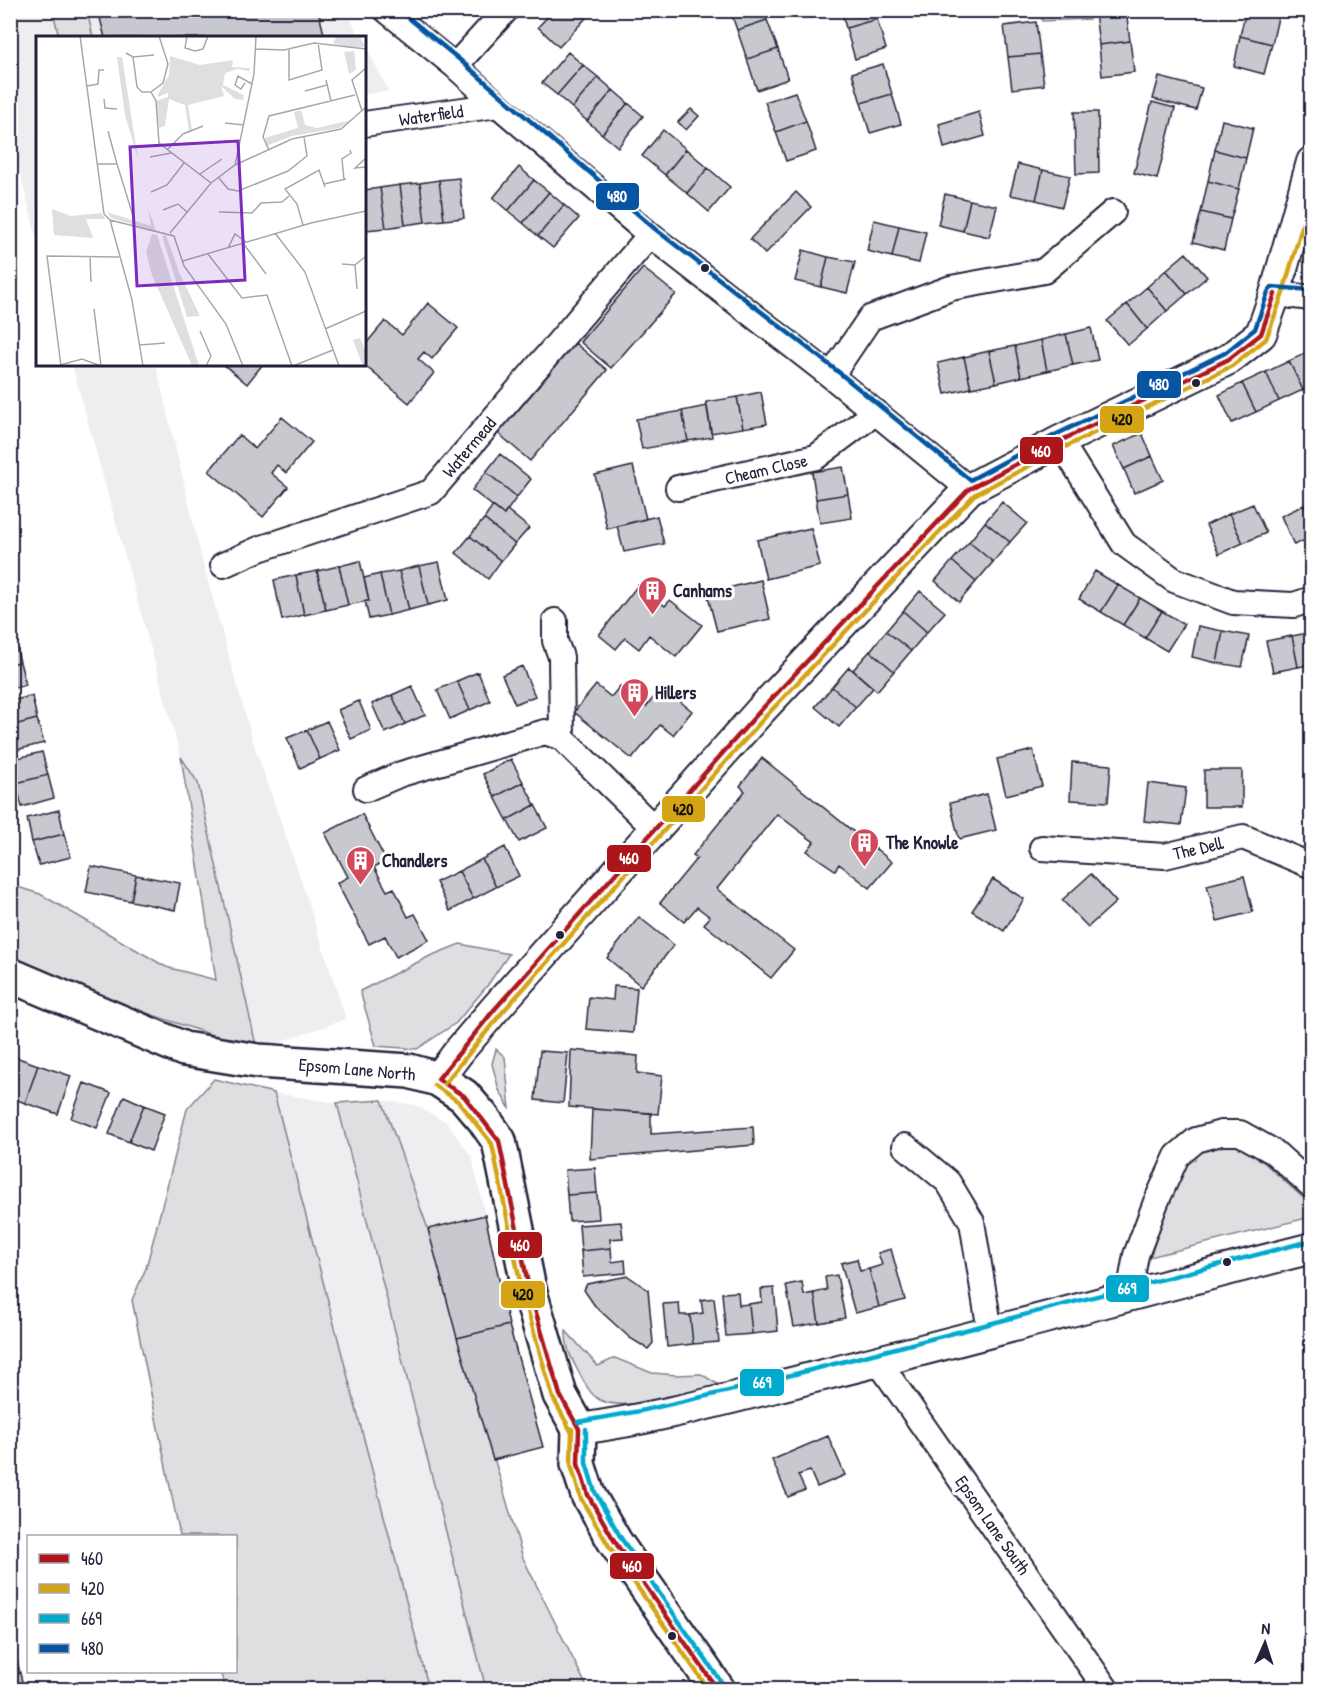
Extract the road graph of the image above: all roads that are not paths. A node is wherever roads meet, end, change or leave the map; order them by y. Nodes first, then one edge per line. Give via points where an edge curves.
1 (386, 10) edge
2 (506, 10) edge
3 (455, 66) junction
4 (498, 105) junction
5 (366, 124) edge
6 (1311, 162) edge
7 (1113, 212) dead end
8 (650, 235) junction
9 (1275, 294) junction
10 (1311, 298) edge
11 (831, 376) junction
12 (876, 412) junction
13 (1060, 441) junction
14 (678, 488) dead end
15 (969, 489) junction
16 (223, 565) dead end
17 (1311, 600) edge
18 (555, 621) dead end
19 (562, 738) junction
20 (366, 789) dead end
21 (655, 829) junction
22 (1042, 848) dead end
23 (1311, 866) edge
24 (10, 975) edge
25 (438, 1079) junction
26 (905, 1146) dead end
27 (1311, 1186) edge
28 (1311, 1248) edge
29 (1129, 1294) junction
30 (990, 1331) junction
31 (879, 1361) junction
32 (579, 1429) junction
33 (718, 1689) edge
34 (1107, 1689) edge

1 - 3 street, Waterfield
2 - 3 street
3 - 4 street, Waterfield
4 - 5 street, Waterfield
4 - 8 street, Waterfield
6 - 9 street
7 - 11 street via 1044,271 951,288 870,318
8 - 11 street, Waterfield
8 - 16 street, Watermead via 432,492 259,549
9 - 10 street
9 - 13 street via 1261,334 1229,359
11 - 12 street, Waterfield
12 - 14 street, Cheam Close via 816,457
12 - 15 street, Waterfield
13 - 15 street
13 - 17 street via 1125,544 1174,580 1233,602 1294,605
15 - 21 street
18 - 19 street via 555,641 561,657
19 - 20 street via 545,732 401,774
19 - 21 street
21 - 25 street
22 - 23 street, The Dell via 1165,856 1243,837
24 - 25 main road, Epsom Lane North via 184,1049 258,1061 409,1071
25 - 32 main road, Epsom Lane North via 464,1096 499,1141 529,1289 560,1395
26 - 30 street via 948,1182 972,1222
27 - 29 street via 1274,1152 1240,1133 1196,1140 1177,1156 1156,1202 1136,1255
28 - 29 street
29 - 30 street
30 - 31 street
31 - 32 street via 665,1415
31 - 34 street, Epsom Lane South
32 - 33 main road via 578,1464 588,1495 615,1542

